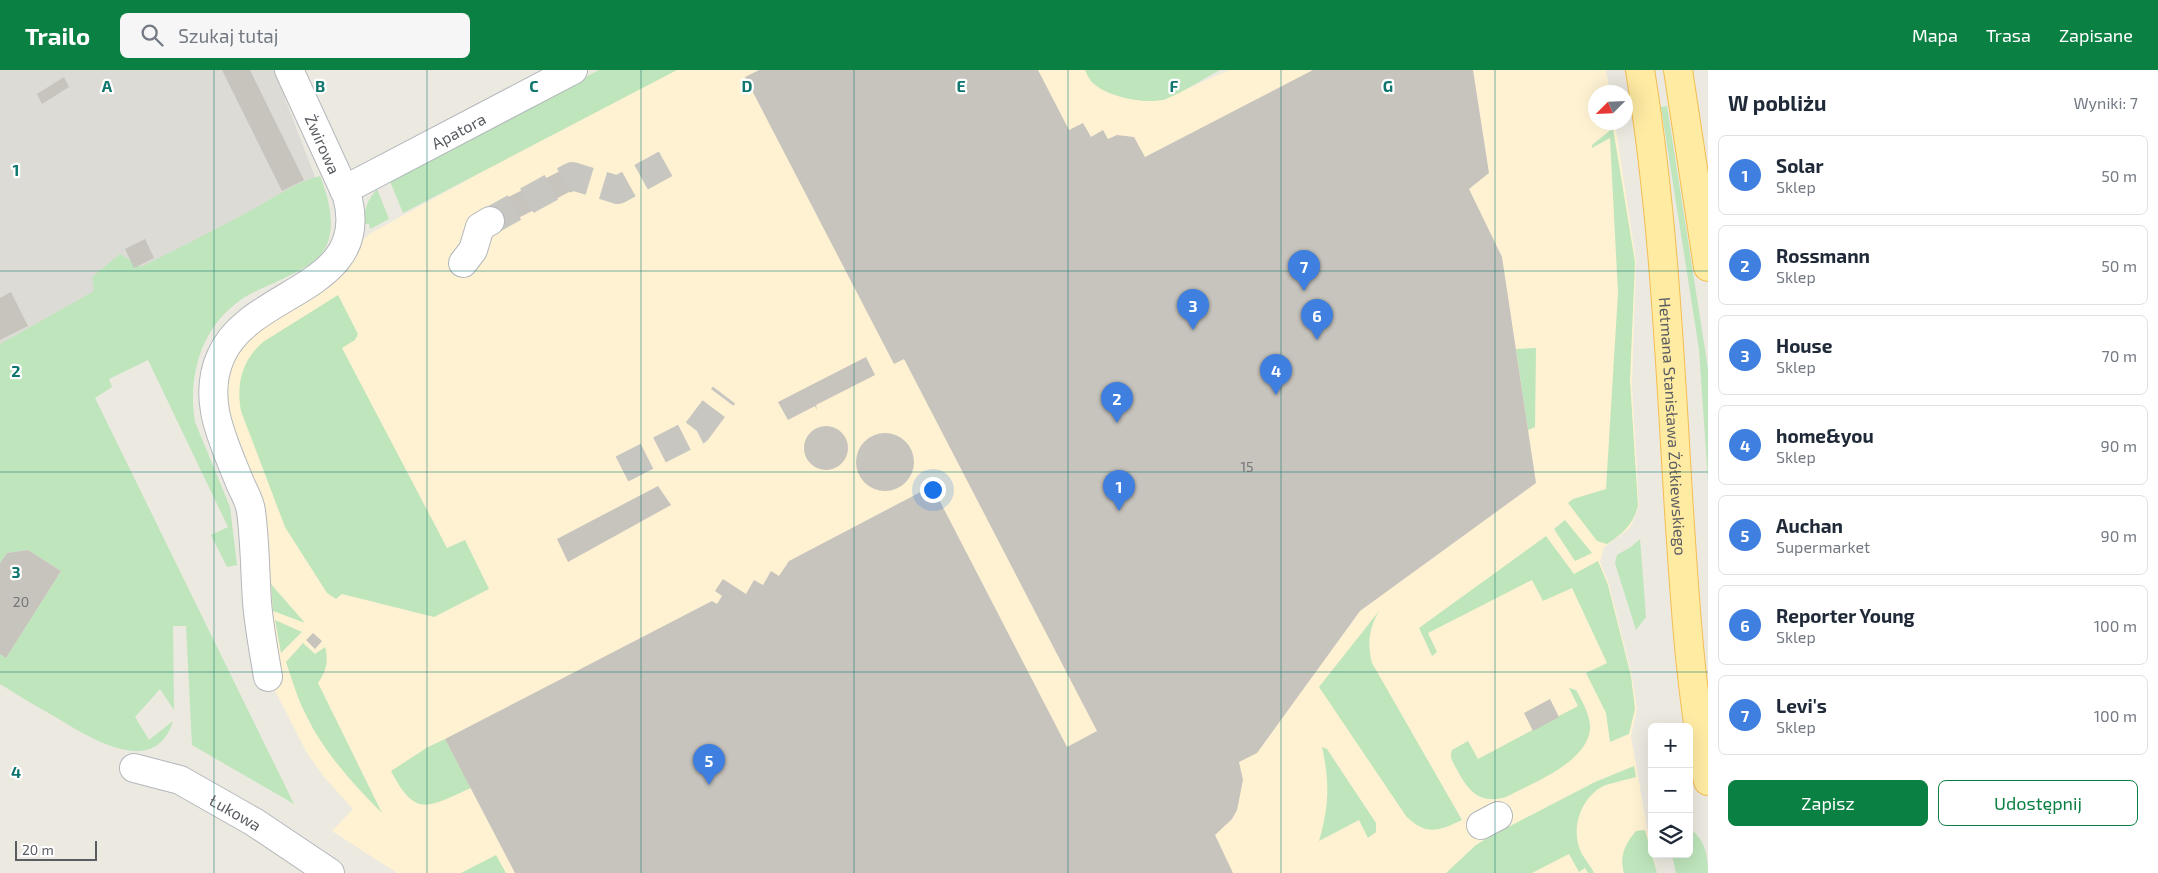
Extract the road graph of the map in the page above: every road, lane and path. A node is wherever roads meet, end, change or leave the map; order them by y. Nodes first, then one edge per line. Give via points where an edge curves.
1 (289, 70) edge
2 (573, 70) edge
3 (1640, 70) edge
4 (1678, 70) edge
5 (344, 190) junction
6 (490, 221) tunnel mouth
7 (463, 263) dead end
8 (1708, 267) edge
9 (268, 677) dead end
10 (134, 768) dead end
11 (1708, 781) edge
12 (330, 873) edge

1 - 5 street, Żwirowa
2 - 5 street, Apatora
3 - 11 main road, Hetmana Stanisława Żółkiewskiego via 1651,136 1662,244 1687,638
4 - 8 main road
5 - 9 street, Żwirowa via 349,224 337,260 316,281 257,314 240,328 226,346 216,368 213,407 217,424 251,509 257,604
6 - 7 street via 480,227 474,250
10 - 12 street, Łukowa via 180,780 254,822

